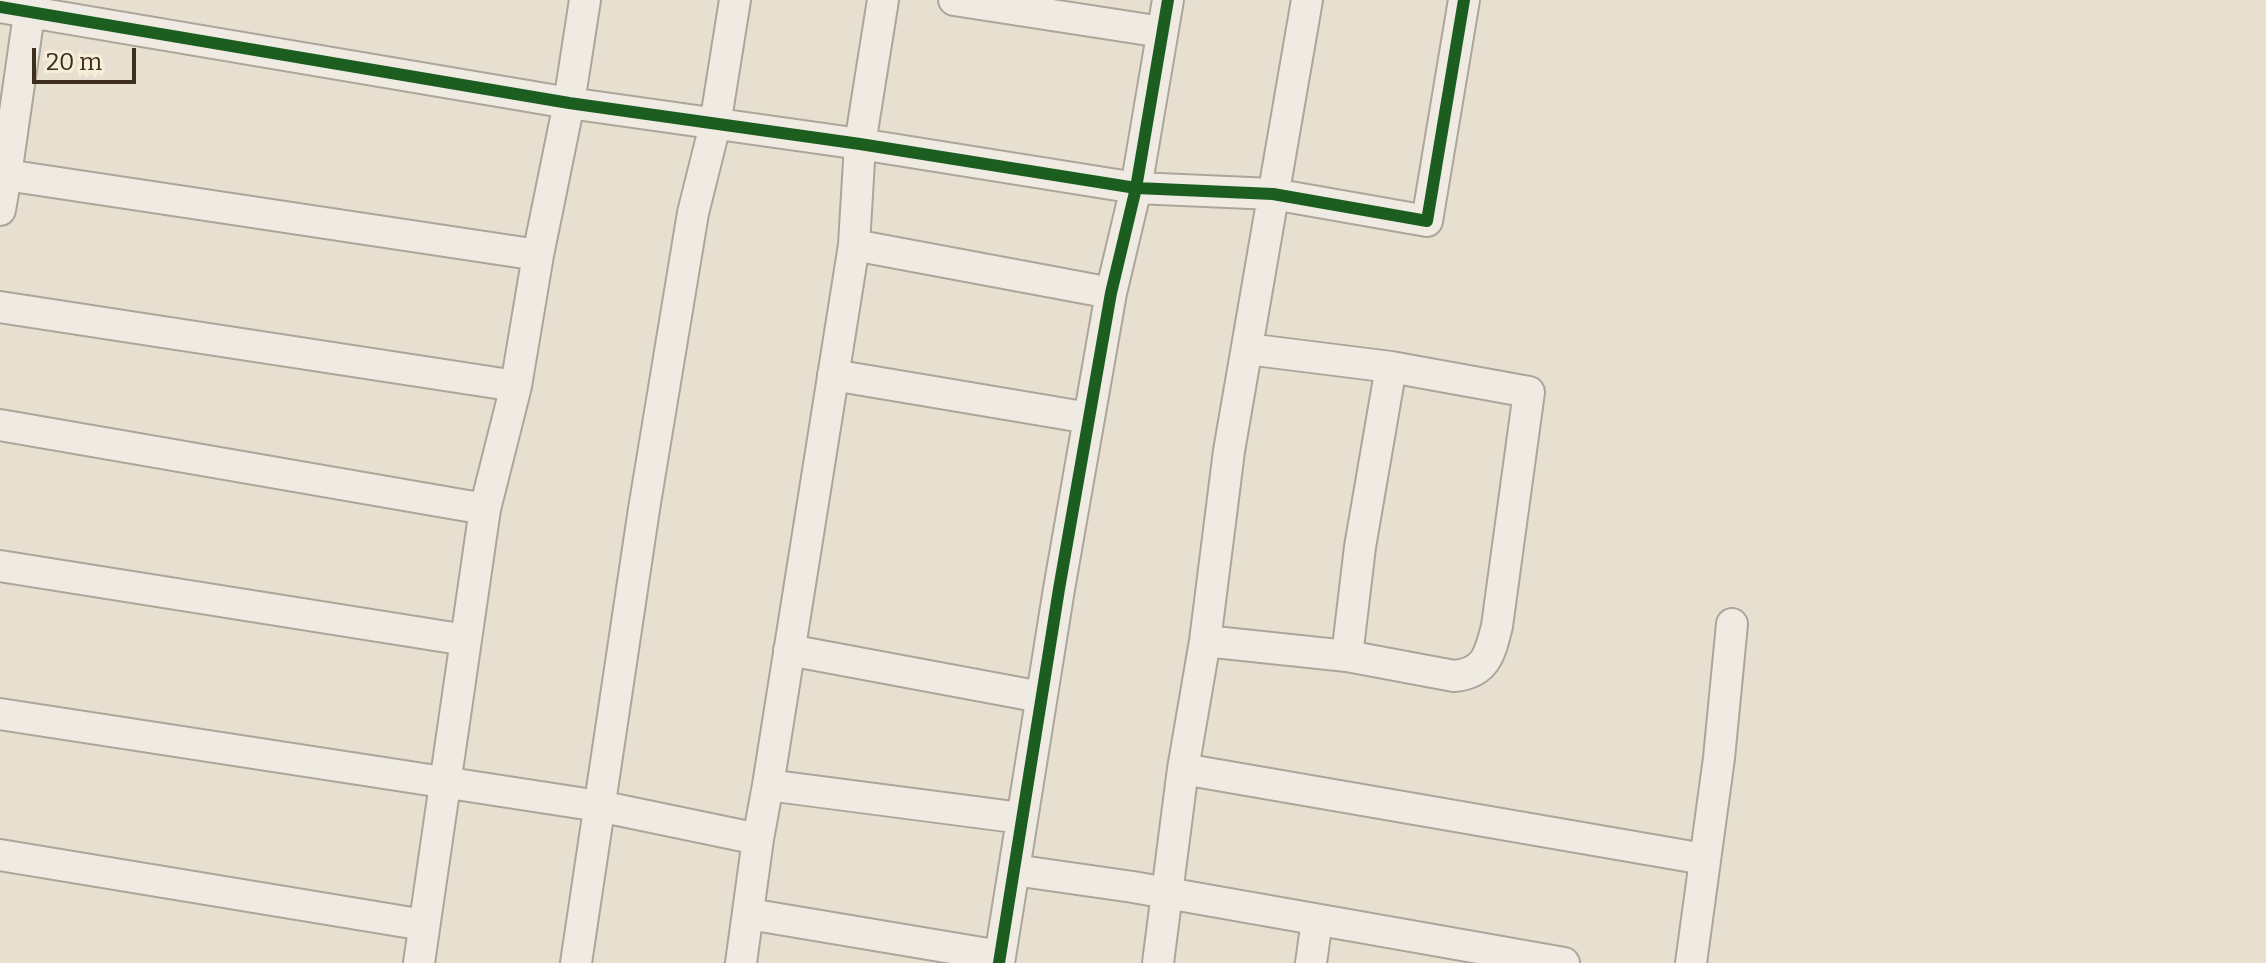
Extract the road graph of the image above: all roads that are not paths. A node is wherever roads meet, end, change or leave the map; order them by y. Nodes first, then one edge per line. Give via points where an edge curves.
1 (585, 0) edge
2 (735, 0) edge
3 (883, 0) edge
4 (954, 0) edge
5 (1168, 0) edge
6 (1307, 0) edge
7 (1464, 0) edge
8 (20, 6) edge
9 (1162, 32) junction
10 (569, 103) junction
11 (715, 125) junction
12 (860, 144) junction
13 (6, 175) junction
14 (1136, 188) junction
15 (1273, 194) junction
16 (0, 210) edge
17 (854, 245) junction
18 (538, 255) junction
19 (1111, 293) junction
20 (0, 307) edge
21 (1247, 349) junction
22 (1391, 367) junction
23 (833, 375) junction
24 (516, 386) junction
25 (1089, 418) junction
26 (0, 425) edge
27 (485, 509) junction
28 (0, 566) edge
29 (1732, 624) dead end
30 (466, 640) junction
31 (1205, 641) junction
32 (789, 650) junction
33 (1347, 656) junction
34 (1041, 697) junction
35 (0, 714) edge
36 (1183, 769) junction
37 (444, 781) junction
38 (768, 785) junction
39 (599, 806) junction
40 (1022, 818) junction
41 (758, 839) junction
42 (0, 855) edge
43 (1704, 859) junction
44 (1014, 870) junction
45 (1168, 894) junction
46 (749, 914) junction
47 (1317, 920) junction
48 (424, 925) junction
49 (999, 960) edge
50 (419, 963) edge
51 (576, 963) edge
52 (741, 963) edge
53 (1158, 963) edge
54 (1311, 963) edge
55 (1564, 963) edge
56 (1691, 963) edge

1 - 10 street
2 - 11 street
3 - 12 street
4 - 9 street
5 - 9 street
6 - 15 street
7 - 15 street via 1427,221
8 - 10 street
8 - 13 street
9 - 14 street
10 - 11 street
10 - 18 street
11 - 12 street
11 - 39 street via 693,213
12 - 14 street
12 - 17 street
13 - 16 street
13 - 18 street
14 - 15 street
14 - 19 street
15 - 21 street
17 - 19 street
17 - 23 street
18 - 24 street
19 - 25 street
20 - 24 street
21 - 22 street
21 - 31 street
22 - 33 street
22 - 33 street via 1529,392 1497,626 1490,652 1467,675
23 - 25 street
23 - 32 street
24 - 27 street
25 - 34 street
26 - 27 street
27 - 30 street
28 - 30 street
29 - 43 street
30 - 37 street
31 - 33 street
31 - 36 street
32 - 34 street
32 - 38 street
34 - 40 street
35 - 37 street
36 - 43 street
36 - 45 street
37 - 39 street
37 - 48 street
38 - 40 street
38 - 41 street
39 - 41 street
39 - 51 street
40 - 44 street
41 - 46 street
42 - 48 street
43 - 56 street
44 - 45 street
44 - 49 street
45 - 47 street
45 - 53 street
46 - 49 street
46 - 52 street
47 - 54 street
47 - 55 street
48 - 50 street

